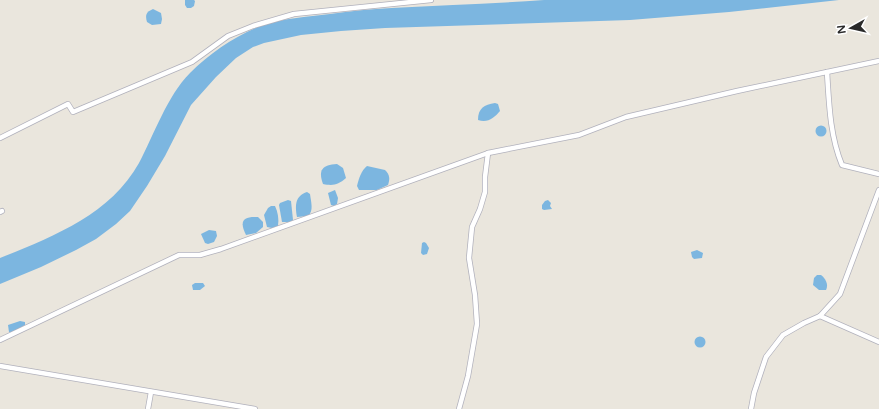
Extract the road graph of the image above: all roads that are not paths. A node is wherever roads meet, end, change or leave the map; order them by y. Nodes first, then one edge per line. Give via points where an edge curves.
1 (366, 0) edge
2 (431, 0) edge
3 (367, 6) junction
4 (879, 61) edge
5 (827, 72) junction
6 (0, 138) edge
7 (488, 153) junction
8 (879, 174) edge
9 (879, 190) edge
10 (820, 316) junction
11 (0, 340) edge
12 (879, 342) edge
13 (0, 366) edge
14 (151, 392) junction
15 (148, 409) edge
16 (255, 409) edge
17 (459, 409) edge
18 (751, 409) edge

1 - 3 street
2 - 3 street
3 - 6 street via 294,14 253,26 228,36 192,62 73,112 68,104
4 - 5 street
5 - 7 street via 626,117 578,135
5 - 8 street via 829,109 836,149 842,165
7 - 11 street via 221,249 179,255
7 - 17 street via 485,192 472,227 470,258 477,324
9 - 10 street via 840,294
10 - 12 street
10 - 18 street via 783,335 766,357
13 - 14 street
14 - 15 street
14 - 16 street

